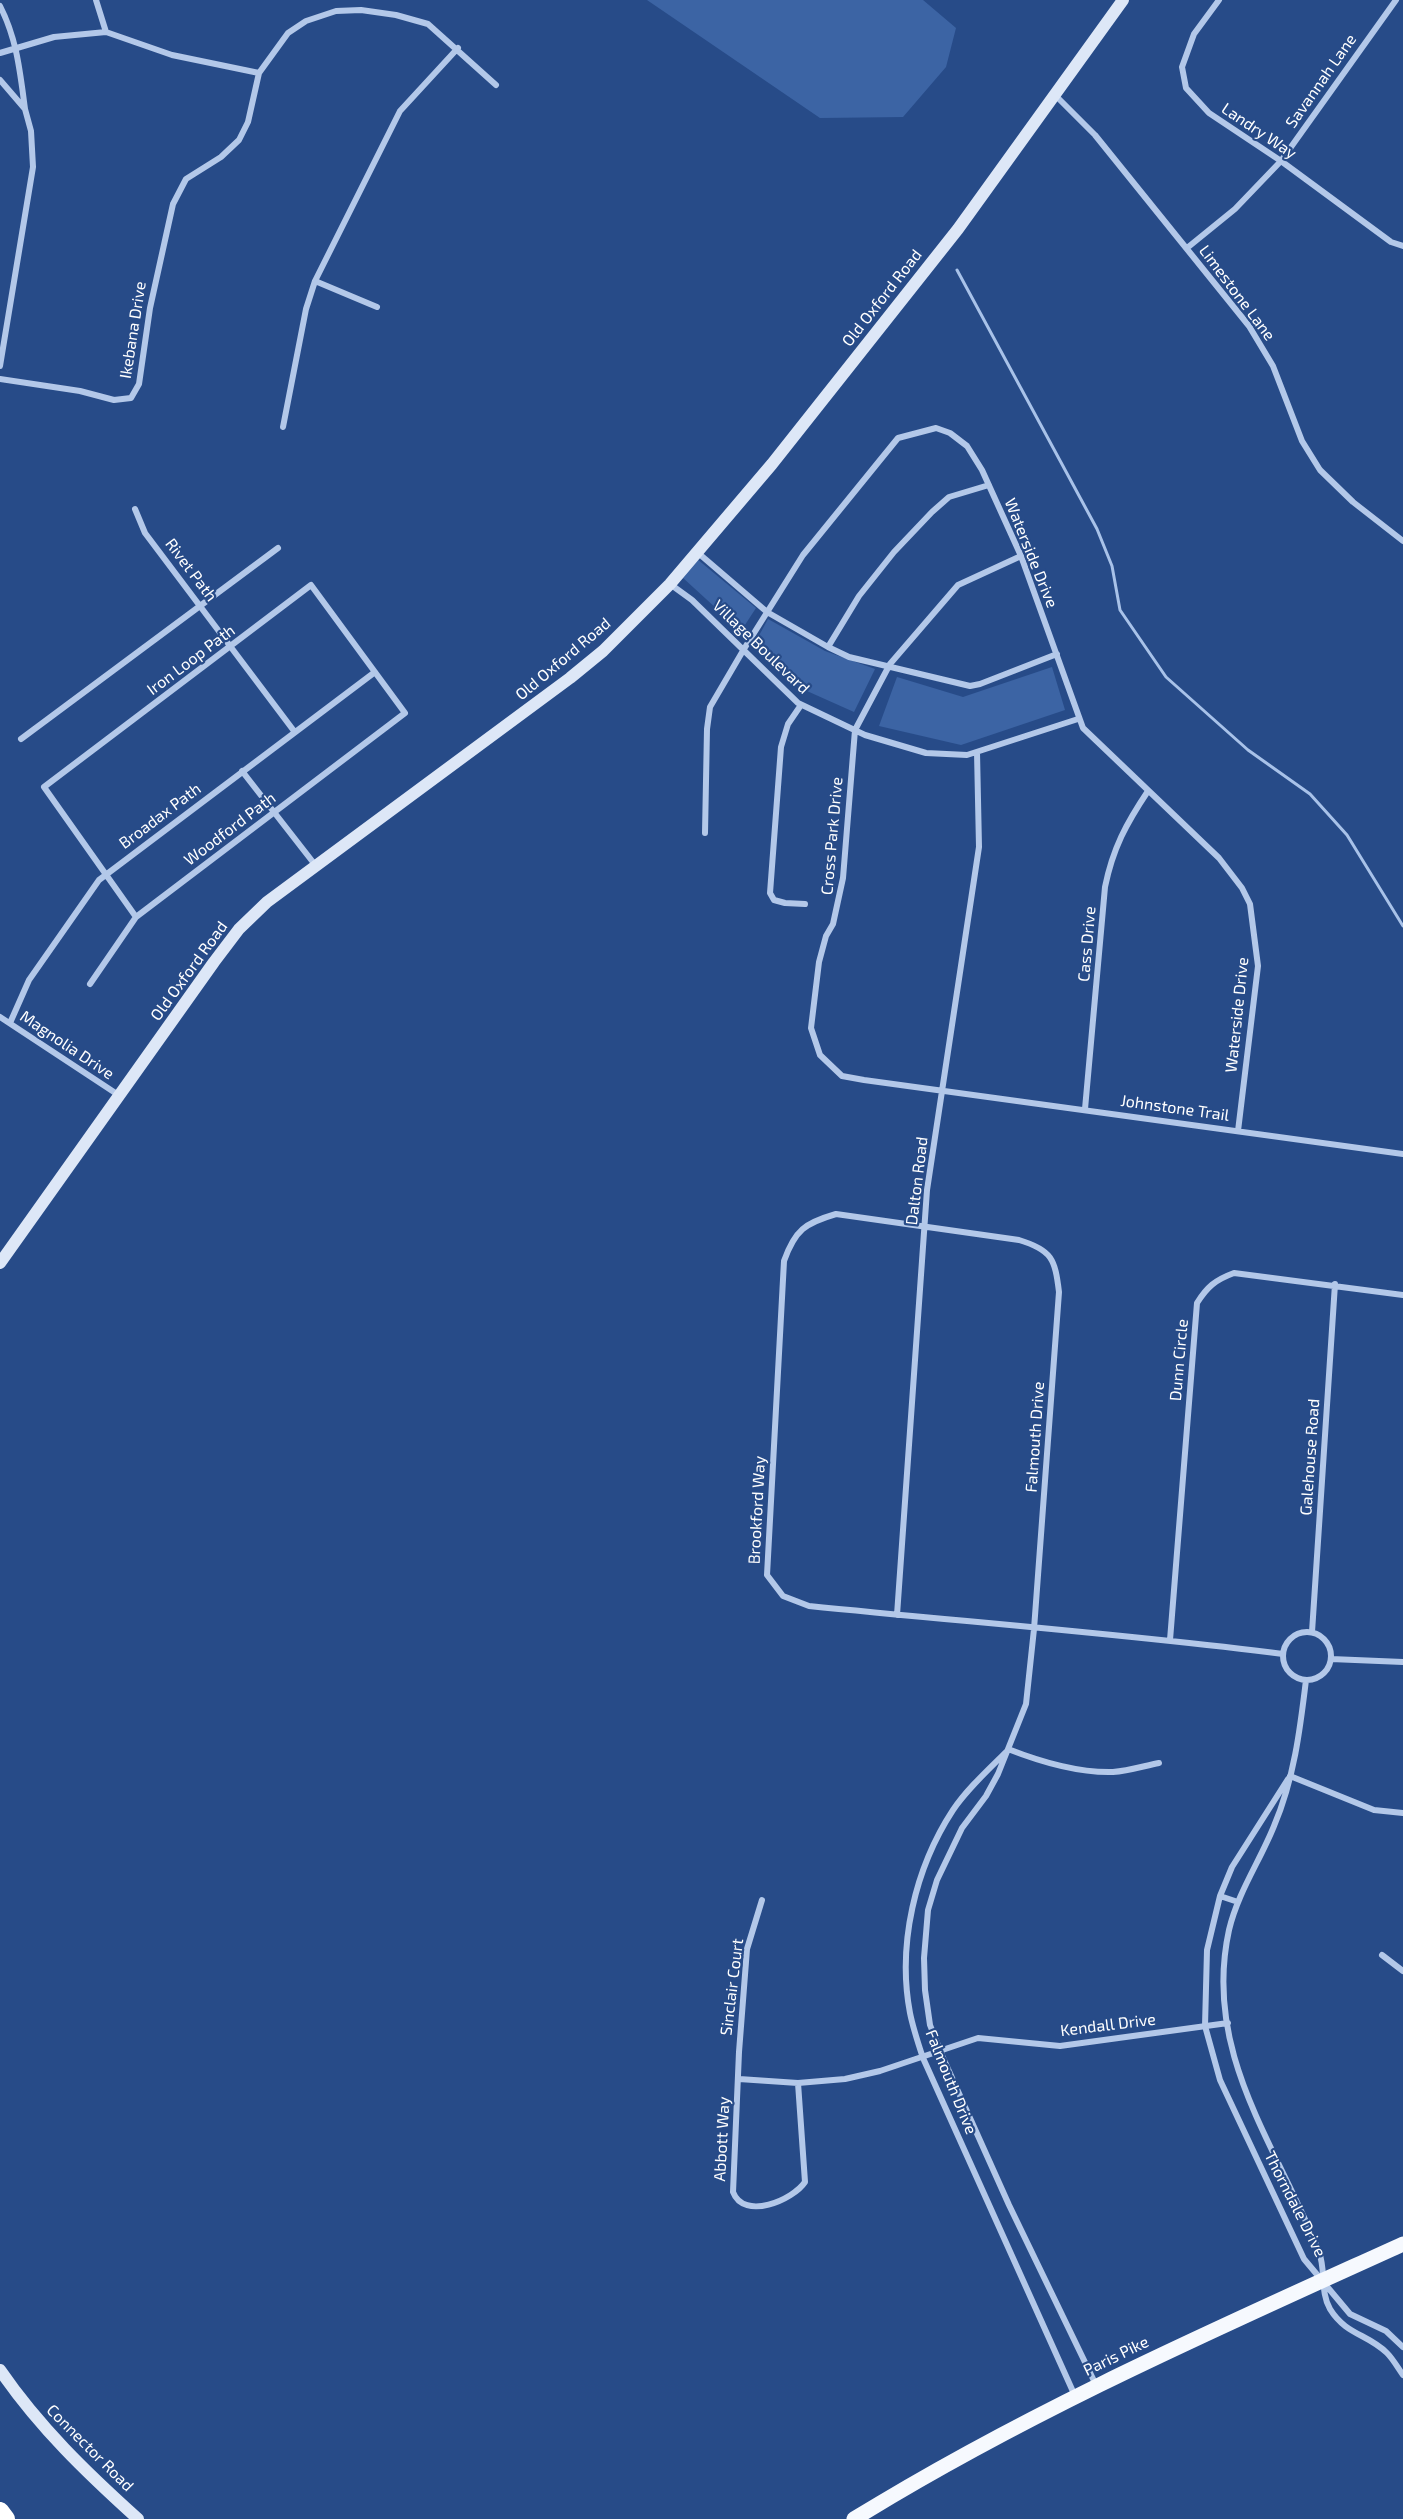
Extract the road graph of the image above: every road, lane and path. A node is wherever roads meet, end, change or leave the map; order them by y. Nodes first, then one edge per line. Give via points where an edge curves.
1 (96, 0) edge
2 (1123, 0) edge
3 (1219, 0) edge
4 (1396, 0) edge
5 (0, 6) edge
6 (106, 32) junction
7 (458, 48) junction
8 (16, 49) junction
9 (0, 53) edge
10 (259, 73) junction
11 (0, 80) edge
12 (495, 85) dead end
13 (1055, 95) junction
14 (25, 109) junction
15 (1281, 161) junction
16 (1403, 246) edge
17 (1186, 248) junction
18 (315, 281) junction
19 (377, 307) dead end
20 (0, 366) edge
21 (0, 379) edge
22 (284, 427) dead end
23 (989, 485) junction
24 (135, 509) dead end
25 (1403, 541) edge
26 (278, 548) dead end
27 (696, 552) junction
28 (1021, 556) junction
29 (670, 584) junction
30 (200, 605) junction
31 (767, 612) junction
32 (232, 646) junction
33 (828, 647) junction
34 (744, 649) junction
35 (1057, 654) junction
36 (888, 667) junction
37 (375, 672) junction
38 (801, 705) junction
39 (405, 713) joint
40 (1078, 719) junction
41 (855, 730) junction
42 (294, 731) junction
43 (21, 739) dead end
44 (976, 752) junction
45 (242, 771) junction
46 (1148, 790) junction
47 (274, 812) junction
48 (705, 833) dead end
49 (316, 866) junction
50 (105, 874) junction
51 (805, 904) dead end
52 (136, 917) junction
53 (90, 984) dead end
54 (0, 1017) edge
55 (10, 1023) junction
56 (943, 1089) junction
57 (120, 1096) junction
58 (1085, 1109) junction
59 (1238, 1131) junction
60 (1403, 1154) edge
61 (925, 1226) junction
62 (0, 1263) edge
63 (1335, 1284) junction
64 (1403, 1295) edge
65 (897, 1615) junction
66 (1034, 1629) junction
67 (1312, 1632) junction
68 (1170, 1640) junction
69 (1283, 1654) junction
70 (1331, 1659) junction
71 (1403, 1662) edge
72 (1306, 1680) junction
73 (1008, 1749) junction
74 (1159, 1763) dead end
75 (1290, 1776) junction
76 (1403, 1813) edge
77 (1220, 1896) junction
78 (762, 1900) dead end
79 (1238, 1902) junction
80 (1382, 1955) dead end
81 (1403, 1971) edge
82 (1228, 2023) junction
83 (1205, 2026) junction
84 (940, 2049) junction
85 (923, 2058) junction
86 (739, 2079) junction
87 (798, 2083) junction
88 (1403, 2244) edge
89 (1322, 2280) junction
90 (1403, 2347) edge
91 (0, 2370) edge
92 (1402, 2370) edge
93 (1096, 2385) junction
94 (1075, 2396) junction
95 (0, 2511) edge
96 (6, 2519) edge
97 (138, 2519) edge
98 (854, 2519) edge

1 - 6 street
2 - 13 street, Old Oxford Road
3 - 15 street, Landry Way via 1194,34 1182,67 1186,88 1209,113
4 - 15 street, Savannah Lane
5 - 8 street
6 - 8 street via 54,37
6 - 10 street via 172,55
7 - 10 street via 428,24 361,10 336,11 306,21 288,33
7 - 12 street
7 - 18 street via 400,111
8 - 9 street
8 - 14 street
10 - 21 street, Ikebana Drive via 248,122 239,140 221,157 186,179 173,204 150,308 139,384 130,398 114,400
11 - 14 street
13 - 17 street, Limestone Lane via 1095,135
13 - 27 street, Old Oxford Road via 958,229 772,464
14 - 20 street via 33,167
15 - 16 street, Landry Way via 1391,242
15 - 17 street, Savannah Lane via 1235,209
17 - 25 street, Limestone Lane via 1249,326 1273,366 1302,441 1320,470
18 - 19 street
18 - 22 street
23 - 28 street, Waterside Drive
23 - 31 street, Waterside Drive via 967,446 950,433 936,428 898,438 803,555
23 - 33 street via 949,497 932,512 859,596
24 - 30 street, Rivet Path via 145,533
26 - 30 street
27 - 29 street, Old Oxford Road
27 - 31 street, Village Boulevard
28 - 35 street, Waterside Drive
28 - 36 street, Cross Park Drive via 958,585
29 - 34 street, Village Boulevard
29 - 49 street, Old Oxford Road via 586,665
30 - 32 street, Rivet Path
30 - 43 street
31 - 33 street, Village Boulevard
31 - 34 street, Waterside Drive
32 - 37 street, Iron Loop Path via 311,585
32 - 42 street, Rivet Path
32 - 50 street, Iron Loop Path via 44,787
33 - 36 street, Village Boulevard
34 - 38 street, Village Boulevard
34 - 48 street, Waterside Drive via 710,707 706,729
35 - 36 street, Village Boulevard via 970,686
35 - 40 street, Waterside Drive
36 - 41 street, Cross Park Drive
37 - 39 street, Iron Loop Path
37 - 42 street, Broadax Path
38 - 41 street, Village Boulevard
38 - 51 street via 788,724 781,747 771,893 774,900
39 - 47 street, Woodford Path
40 - 44 street, Village Boulevard
40 - 46 street, Waterside Drive via 1092,738
41 - 44 street, Village Boulevard via 926,753 948,756
41 - 56 street, Cross Park Drive via 842,886 819,962 811,1028 820,1055 842,1076
42 - 45 street, Broadax Path
44 - 56 street, Dalton Road via 979,847
45 - 47 street
45 - 50 street, Broadax Path
46 - 58 street, Cass Drive via 1121,833 1105,887
46 - 59 street, Waterside Drive via 1219,858 1250,904 1258,966
47 - 49 street
47 - 52 street, Woodford Path
49 - 57 street, Old Oxford Road via 267,902 239,929
50 - 52 street
50 - 55 street, Broadax Path via 51,945 20,997
52 - 53 street, Woodford Path
54 - 55 street, Magnolia Drive
55 - 57 street, Magnolia Drive
56 - 58 street, Johnstone Trail
56 - 61 street, Dalton Road
57 - 62 street, Old Oxford Road
58 - 59 street, Johnstone Trail
59 - 60 street, Johnstone Trail
61 - 65 street, Dalton Road
61 - 65 street, Brookford Way via 836,1214 814,1220 799,1230 784,1261 767,1575 783,1596 809,1606
61 - 66 street, Falmouth Drive via 1042,1247 1056,1267 1059,1292
63 - 64 street, Dunn Circle
63 - 67 street, Galehouse Road
63 - 68 street, Dunn Circle via 1234,1273 1214,1280 1197,1304
65 - 66 street, Brookford Way
66 - 68 street, Brookford Way
66 - 73 street, Falmouth Drive via 1026,1704
67 - 69 street via 1299,1633 1288,1641
67 - 70 street via 1327,1642
68 - 69 street, Brookford Way
69 - 72 street via 1286,1668
70 - 71 street
70 - 72 street via 1317,1678
72 - 75 street, Thorndale Drive via 1299,1743
73 - 74 street via 1044,1762 1113,1772
73 - 84 street, Falmouth Drive via 986,1796 962,1827 928,1910 925,1990 930,2025
73 - 85 street, Falmouth Drive via 955,1808 932,1846 920,1879 910,1922 907,1975 910,2013
75 - 76 street via 1374,1810
75 - 77 street, Thorndale Drive via 1232,1867
75 - 79 street, Thorndale Drive via 1273,1829
77 - 79 street
77 - 83 street, Thorndale Drive via 1207,1950
78 - 86 street, Sinclair Court via 747,1949
79 - 82 street, Thorndale Drive via 1224,1966
80 - 81 street
82 - 83 street, Kendall Drive
82 - 89 street, Thorndale Drive via 1235,2067 1320,2254
83 - 84 street, Kendall Drive via 1060,2046 978,2038
83 - 89 street, Thorndale Drive via 1220,2080 1300,2251
84 - 85 street, Kendall Drive
84 - 93 street, Falmouth Drive via 1009,2205
85 - 87 street, Kendall Drive via 845,2079
85 - 94 street, Falmouth Drive
86 - 87 street, Kendall Drive
86 - 87 street, Abbott Way via 733,2192 737,2202 750,2207 790,2196 806,2182
88 - 89 main road, Paris Pike
89 - 90 street via 1350,2314 1386,2331
89 - 92 street via 1328,2307 1338,2322 1387,2353
89 - 93 main road, Paris Pike
91 - 97 street, Connector Road via 62,2448
93 - 94 main road, Paris Pike
94 - 98 main road, Paris Pike via 940,2467
95 - 96 highway

